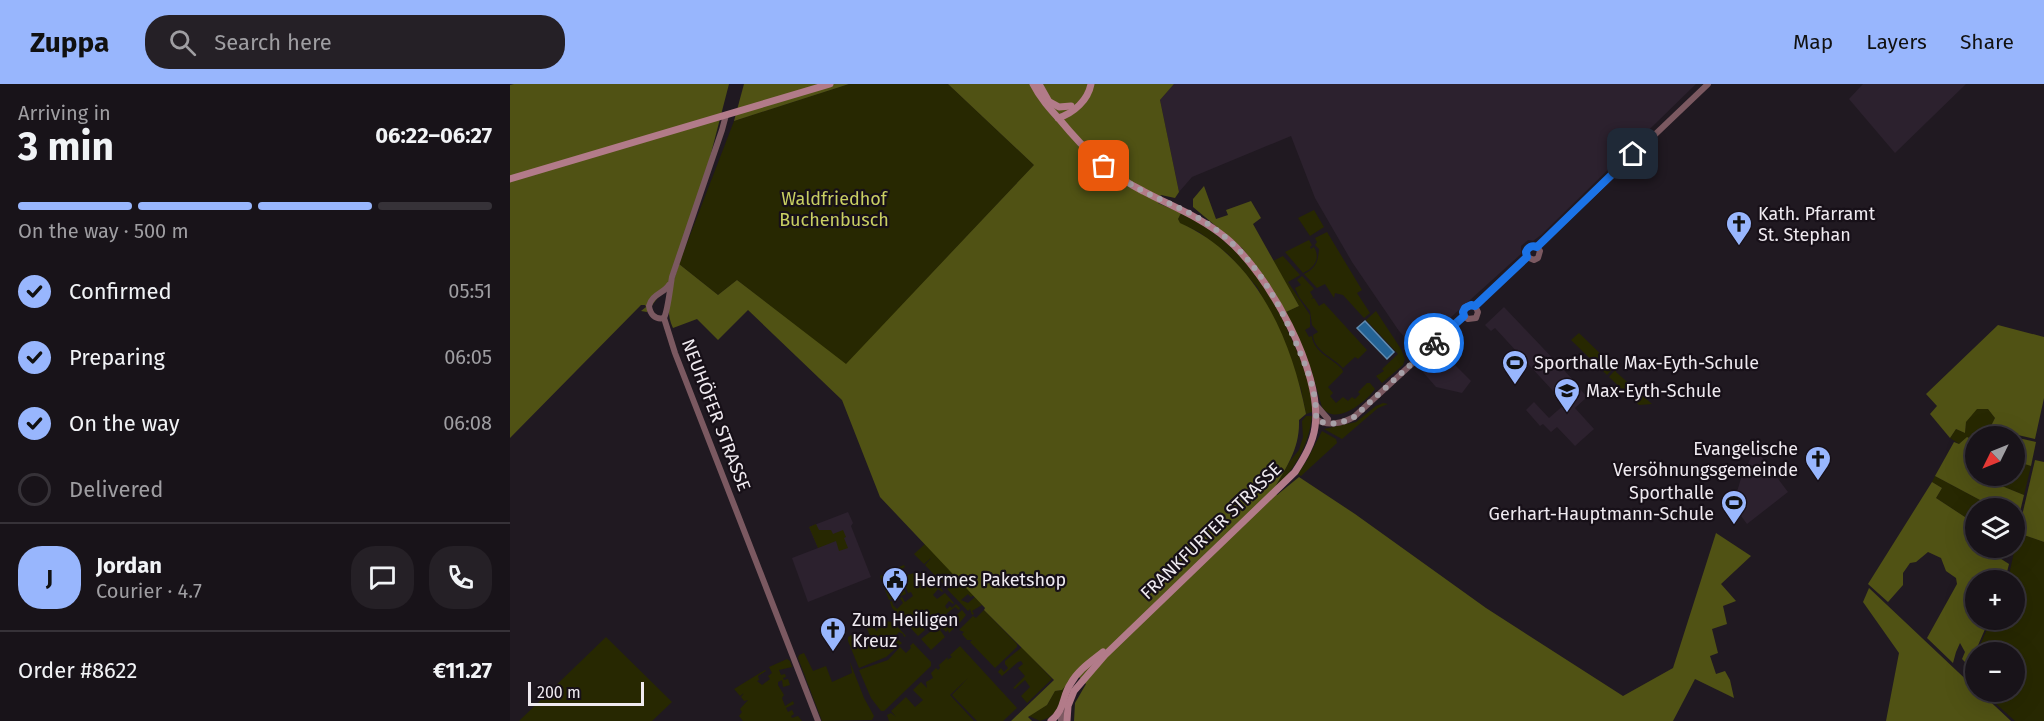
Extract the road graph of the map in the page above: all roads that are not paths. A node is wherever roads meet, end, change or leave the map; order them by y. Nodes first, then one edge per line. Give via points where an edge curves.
1 (830, 84) edge
2 (1033, 84) edge
3 (1039, 84) edge
4 (1090, 84) edge
5 (1708, 84) edge
6 (1048, 101) junction
7 (1071, 110) junction
8 (726, 115) junction
9 (1058, 118) junction
10 (709, 119) junction
11 (722, 130) junction
12 (1071, 134) junction
13 (510, 179) edge
14 (1537, 247) junction
15 (1527, 257) junction
16 (672, 277) junction
17 (659, 293) junction
18 (667, 299) junction
19 (1475, 306) junction
20 (1464, 316) junction
21 (664, 318) junction
22 (1316, 405) junction
23 (1316, 419) junction
24 (1327, 422) junction
25 (1314, 435) junction
26 (1132, 627) junction
27 (1061, 712) junction
28 (818, 721) edge
29 (1051, 721) edge
30 (1061, 721) edge
31 (1066, 721) edge

1 - 8 main road
2 - 9 main road
3 - 6 main road
4 - 7 main road
5 - 14 street
6 - 7 main road
6 - 9 main road
7 - 9 main road
7 - 12 main road
8 - 10 main road
8 - 11 street, NEUHÖFER STRASSE
9 - 12 main road, FRANKFURTER STRASSE
10 - 11 street
10 - 13 main road
11 - 16 street, NEUHÖFER STRASSE
12 - 22 main road, FRANKFURTER STRASSE via 1118,176 1200,219 1243,254 1278,304 1308,370
14 - 15 street via 1528,248
14 - 15 street via 1538,258
15 - 19 street
16 - 17 street
16 - 18 street, NEUHÖFER STRASSE
17 - 18 street
17 - 21 street via 650,300 649,309 655,317
18 - 21 street, NEUHÖFER STRASSE
19 - 20 street via 1467,306
19 - 20 street via 1476,318
20 - 24 street via 1354,417
21 - 28 street, NEUHÖFER STRASSE
22 - 23 main road, FRANKFURTER STRASSE
22 - 24 street
23 - 24 street
23 - 25 main road, FRANKFURTER STRASSE
24 - 25 street
25 - 26 main road, FRANKFURTER STRASSE via 1299,466 1283,485
26 - 27 main road, FRANKFURTER STRASSE via 1073,680
26 - 31 main road, FRANKFURTER STRASSE via 1078,685
27 - 29 main road
27 - 30 street

